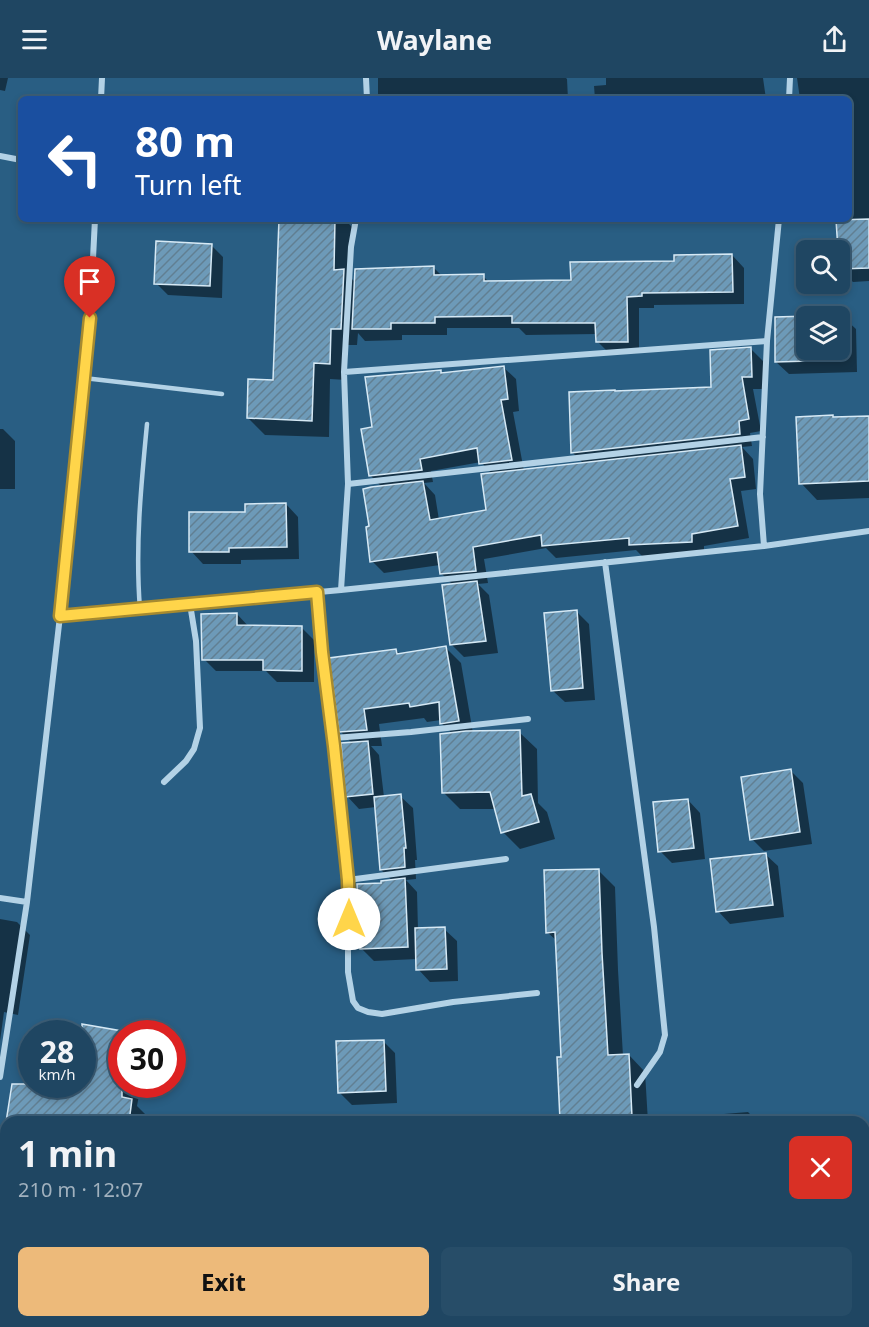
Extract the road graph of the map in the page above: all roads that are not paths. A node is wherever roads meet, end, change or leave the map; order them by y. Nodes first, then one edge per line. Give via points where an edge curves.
1 (102, 78) edge
2 (366, 78) edge
3 (790, 78) edge
4 (101, 96) edge
5 (367, 96) edge
6 (789, 96) edge
7 (0, 156) edge
8 (18, 159) edge
9 (95, 222) edge
10 (355, 222) edge
11 (778, 222) edge
12 (767, 341) junction
13 (344, 372) junction
14 (84, 378) junction
15 (222, 394) dead end
16 (147, 424) dead end
17 (763, 437) junction
18 (348, 484) junction
19 (869, 531) edge
20 (764, 546) junction
21 (606, 562) junction
22 (341, 590) junction
23 (317, 592) junction
24 (189, 604) junction
25 (140, 609) junction
26 (60, 616) junction
27 (528, 719) dead end
28 (333, 738) junction
29 (164, 782) dead end
30 (506, 859) dead end
31 (348, 880) junction
32 (0, 898) edge
33 (27, 902) junction
34 (537, 993) dead end
35 (0, 1077) edge
36 (637, 1085) dead end

1 - 4 street
2 - 5 street
3 - 6 street
7 - 8 street
9 - 14 street
10 - 13 street
11 - 12 street
12 - 13 street
12 - 17 street
13 - 18 street
14 - 15 lane
14 - 26 street
16 - 25 lane via 139,515
17 - 18 street
17 - 20 street via 759,494
18 - 22 street
19 - 20 street
20 - 21 street
21 - 22 street
21 - 36 street via 665,1035 660,1052
22 - 23 street
23 - 24 street
23 - 28 street
24 - 25 street
24 - 29 street via 196,641 200,728 194,749
25 - 26 street
26 - 33 street
27 - 28 street
28 - 31 street
30 - 31 street
31 - 34 street via 348,972 358,1008 382,1014
32 - 33 street
33 - 35 street

